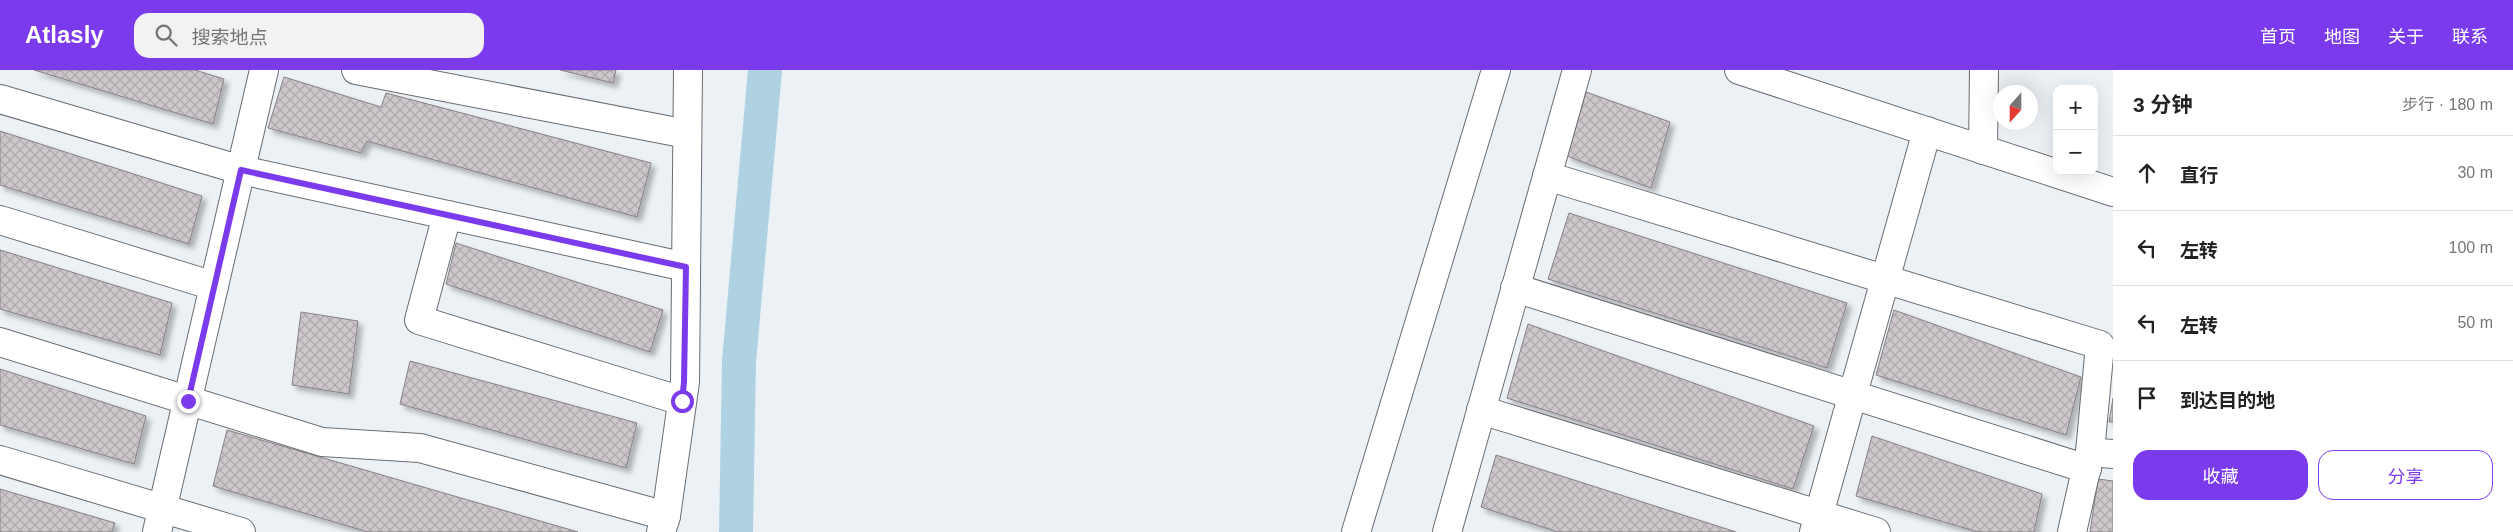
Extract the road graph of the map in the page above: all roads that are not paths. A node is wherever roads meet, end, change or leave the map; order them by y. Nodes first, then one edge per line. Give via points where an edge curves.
1 (264, 70) edge
2 (356, 70) edge
3 (688, 70) edge
4 (1496, 70) edge
5 (1577, 70) edge
6 (1739, 70) edge
7 (1984, 70) edge
8 (0, 99) edge
9 (1927, 131) junction
10 (687, 134) junction
11 (1983, 150) junction
12 (241, 170) junction
13 (1547, 176) junction
14 (2113, 192) edge
15 (447, 215) junction
16 (0, 220) edge
17 (686, 267) junction
18 (1885, 279) junction
19 (214, 286) junction
20 (1515, 288) junction
21 (0, 342) edge
22 (1853, 395) junction
23 (188, 401) junction
24 (682, 401) junction
25 (1481, 410) junction
26 (2097, 458) edge
27 (0, 460) edge
28 (160, 520) edge
29 (1817, 523) edge
30 (664, 524) edge
31 (241, 532) edge
32 (1356, 532) edge
33 (1447, 532) edge
34 (1876, 532) edge
35 (2072, 532) edge

1 - 12 street
2 - 10 street
3 - 10 street
4 - 32 street
5 - 13 street
6 - 9 street
7 - 11 street
8 - 12 street
9 - 11 street
9 - 18 street
10 - 17 street
11 - 14 street
12 - 15 street
12 - 19 street
13 - 18 street
13 - 20 street
15 - 17 street
15 - 24 street via 419,320
16 - 19 street
17 - 24 street
18 - 22 street
18 - 26 street via 2100,344
19 - 23 street
20 - 22 street
20 - 25 street
21 - 23 street
22 - 26 street
22 - 29 street
23 - 28 street
23 - 30 street via 322,442 420,448
24 - 30 street
25 - 29 street
25 - 33 street
26 - 35 street
27 - 28 street
28 - 31 street
29 - 34 street

